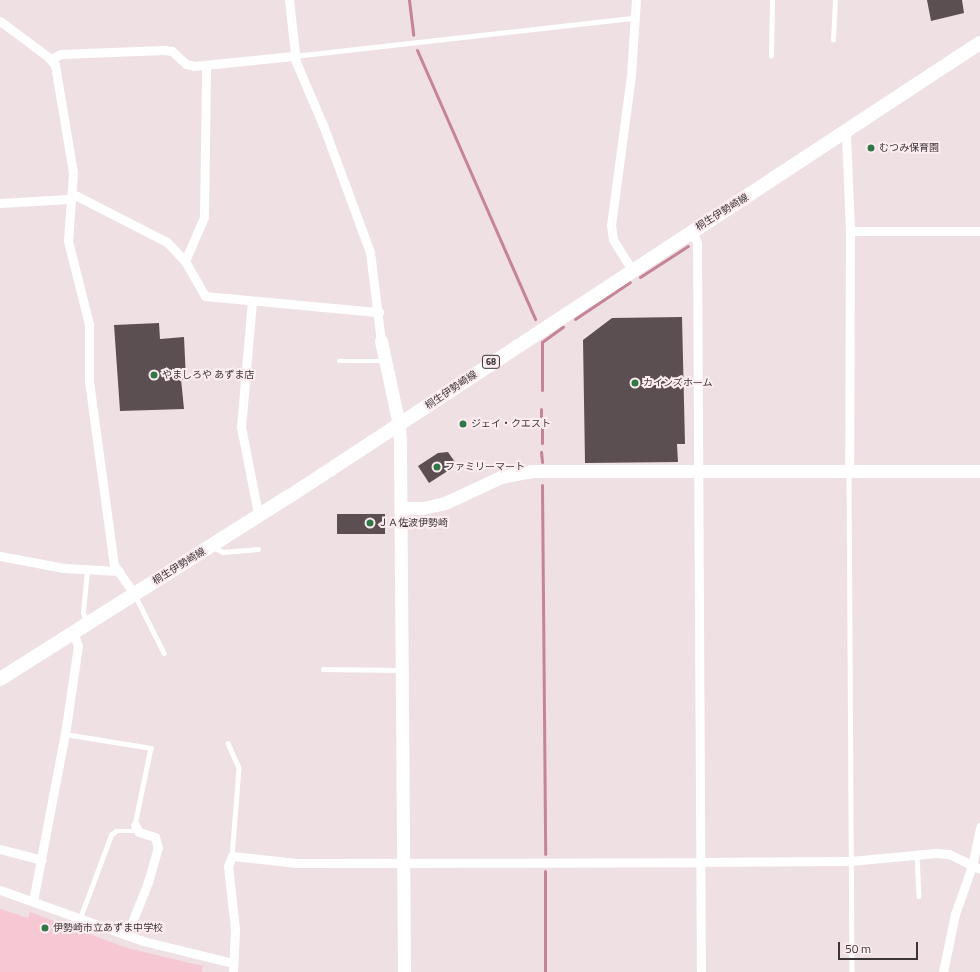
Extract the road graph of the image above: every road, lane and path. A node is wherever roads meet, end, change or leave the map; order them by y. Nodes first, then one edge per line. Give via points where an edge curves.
1 (288, 0) edge
2 (636, 0) edge
3 (772, 0) edge
4 (835, 0) edge
5 (634, 18) junction
6 (0, 21) edge
7 (832, 40) dead end
8 (980, 44) edge
9 (294, 56) junction
10 (771, 56) dead end
11 (51, 59) junction
12 (206, 66) junction
13 (846, 134) junction
14 (73, 194) junction
15 (0, 204) edge
16 (692, 230) junction
17 (850, 231) junction
18 (980, 231) edge
19 (185, 261) junction
20 (632, 270) junction
21 (252, 301) junction
22 (379, 312) junction
23 (381, 342) joint
24 (385, 360) junction
25 (339, 361) dead end
26 (399, 425) junction
27 (698, 470) junction
28 (849, 471) junction
29 (980, 471) edge
30 (402, 508) junction
31 (258, 514) junction
32 (210, 546) junction
33 (258, 549) dead end
34 (0, 556) edge
35 (87, 571) junction
36 (119, 571) junction
37 (134, 594) junction
38 (87, 623) junction
39 (73, 632) junction
40 (164, 653) dead end
41 (323, 668) dead end
42 (402, 670) junction
43 (0, 679) edge
44 (65, 734) junction
45 (228, 743) dead end
46 (980, 827) edge
47 (136, 828) junction
48 (0, 849) edge
49 (917, 855) junction
50 (232, 856) junction
51 (42, 860) junction
52 (850, 861) junction
53 (700, 862) junction
54 (403, 863) junction
55 (976, 867) edge
56 (0, 890) edge
57 (919, 896) dead end
58 (34, 901) junction
59 (80, 918) junction
60 (127, 935) junction
61 (233, 967) edge
62 (404, 972) edge
63 (701, 972) edge
64 (852, 972) edge
65 (943, 972) edge

1 - 9 street
2 - 5 street
3 - 10 lane
4 - 7 lane
5 - 9 lane
5 - 20 street via 631,75 611,225 613,239
6 - 11 street
8 - 13 main road, 桐生伊勢崎線 / 68
9 - 12 street
9 - 22 street via 323,125 370,252
11 - 12 street via 61,54 163,50 172,51 186,64
11 - 14 street via 55,65 72,166
12 - 19 street via 204,217
13 - 16 main road, 桐生伊勢崎線 / 68
13 - 17 street
14 - 15 street via 68,199
14 - 19 street via 166,242
14 - 36 street via 68,221 68,241 88,324 89,381 114,565
16 - 20 main road, 桐生伊勢崎線 / 68
16 - 27 street via 697,243
17 - 18 street
17 - 28 street
19 - 21 street via 204,296
20 - 26 main road, 桐生伊勢崎線 / 68
21 - 22 street
21 - 31 street via 241,427
22 - 23 street
23 - 24 street
24 - 25 lane
24 - 26 street
26 - 30 street
26 - 31 main road, 桐生伊勢崎線 / 68
27 - 28 street
27 - 30 street via 518,473 492,481 445,503 423,508
27 - 53 street
28 - 29 street
28 - 52 lane
30 - 42 street
31 - 32 main road, 桐生伊勢崎線 / 68
32 - 33 lane via 223,552
32 - 37 main road, 桐生伊勢崎線 / 68
34 - 35 street
35 - 36 street
35 - 38 lane via 83,612
36 - 37 street
37 - 38 main road, 桐生伊勢崎線 / 68
37 - 40 lane
38 - 39 main road, 桐生伊勢崎線 / 68
39 - 43 main road, 桐生伊勢崎線 / 68
39 - 44 street via 78,646
41 - 42 lane
42 - 54 street
44 - 47 lane via 152,748
44 - 51 street
45 - 50 lane via 239,768
46 - 55 street
47 - 59 lane via 116,831 111,835
47 - 60 street via 155,837 158,848 145,893
48 - 51 street
49 - 52 street
49 - 55 street via 949,854
49 - 57 lane
50 - 54 street via 297,863
50 - 61 street via 228,866 235,929
51 - 58 street
52 - 53 street
52 - 64 lane
53 - 54 street
53 - 63 street
54 - 62 street
55 - 65 street via 955,914
56 - 58 street
58 - 59 street
59 - 60 street
60 - 61 street

